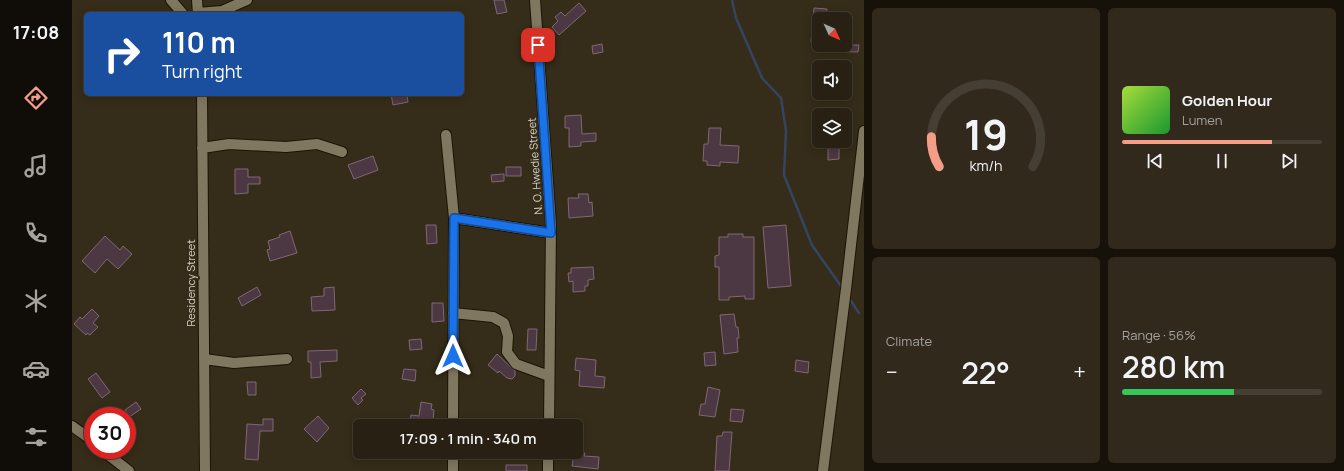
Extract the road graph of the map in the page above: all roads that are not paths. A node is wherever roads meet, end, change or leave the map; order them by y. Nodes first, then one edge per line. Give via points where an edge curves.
1 (171, 0) edge
2 (198, 0) edge
3 (247, 0) edge
4 (535, 0) edge
5 (181, 12) edge
6 (198, 12) edge
7 (214, 12) edge
8 (202, 96) edge
9 (864, 130) edge
10 (446, 135) dead end
11 (202, 148) junction
12 (342, 152) dead end
13 (454, 218) junction
14 (551, 233) junction
15 (453, 314) junction
16 (204, 359) junction
17 (287, 359) dead end
18 (549, 376) junction
19 (453, 419) edge
20 (549, 419) edge
21 (72, 426) edge
22 (84, 435) edge
23 (114, 459) edge
24 (453, 459) edge
25 (548, 459) edge
26 (129, 471) edge
27 (205, 471) edge
28 (453, 471) edge
29 (548, 471) edge
30 (823, 471) edge

1 - 5 street
2 - 6 street
3 - 7 street
4 - 14 street, N. O. Hwedie Street
8 - 11 street, Residency Street
9 - 30 street
10 - 13 street
11 - 12 street via 229,144 286,147 317,144
11 - 16 street, Residency Street
13 - 14 street
13 - 15 street
14 - 18 street, N. O. Hwedie Street
15 - 18 street via 493,317 504,323 508,336 507,352 516,364
15 - 19 street
16 - 17 street via 234,363
16 - 27 street, Residency Street
18 - 20 street, N. O. Hwedie Street
21 - 22 street
23 - 26 street
24 - 28 street
25 - 29 street

